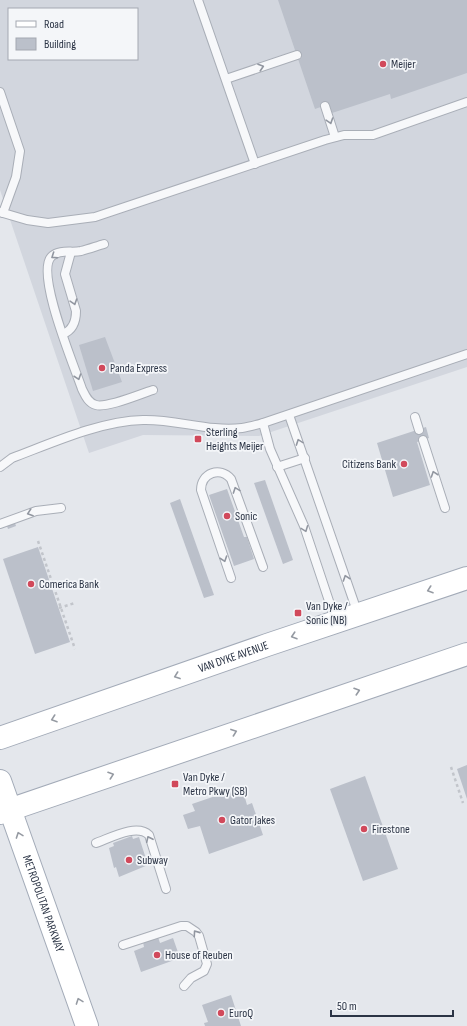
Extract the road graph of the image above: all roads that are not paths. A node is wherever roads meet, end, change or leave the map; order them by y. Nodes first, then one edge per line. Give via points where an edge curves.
1 (198, 0) edge
2 (297, 55) dead end
3 (226, 79) junction
4 (0, 92) edge
5 (467, 102) edge
6 (325, 106) dead end
7 (335, 137) junction
8 (255, 164) junction
9 (1, 212) edge
10 (104, 244) dead end
11 (71, 252) junction
12 (63, 334) junction
13 (467, 354) edge
14 (153, 390) dead end
15 (289, 415) junction
16 (415, 417) dead end
17 (263, 423) junction
18 (419, 430) dead end
19 (423, 440) dead end
20 (0, 457) edge
21 (12, 458) junction
22 (305, 458) junction
23 (277, 466) junction
24 (0, 467) edge
25 (61, 508) dead end
26 (445, 508) dead end
27 (0, 524) edge
28 (263, 567) dead end
29 (231, 578) dead end
30 (467, 578) edge
31 (359, 615) junction
32 (336, 622) junction
33 (467, 654) edge
34 (0, 738) edge
35 (0, 782) edge
36 (5, 811) edge
37 (96, 843) dead end
38 (166, 889) dead end
39 (123, 945) dead end
40 (184, 986) dead end
41 (87, 1026) edge

1 - 3 lane
3 -> 2 lane
3 - 8 lane
4 - 9 lane via 20,151 16,177
5 - 7 lane via 373,135
6 -> 7 lane
7 - 8 lane
8 - 9 lane via 96,217 48,223
10 - 11 lane
11 -> 12 lane via 65,274 76,317 72,328
11 -> 12 lane via 52,256 48,260 46,270 49,290
12 -> 14 lane via 82,389 93,404 106,404
13 - 15 lane
15 - 17 lane
22 -> 15 lane
16 - 18 lane
17 - 21 lane via 230,428 163,420 126,421
17 - 23 lane
26 -> 19 lane
20 - 21 lane
21 - 24 lane
22 - 23 lane
31 -> 22 lane
23 -> 32 lane via 304,526
25 -> 27 lane via 36,511
28 -> 29 lane via 232,479 227,474 211,473 204,477 200,490
30 -> 31 main road, VAN DYKE AVENUE
31 - 32 main road, VAN DYKE AVENUE
32 -> 34 main road, VAN DYKE AVENUE
36 -> 33 main road
35 - 36 main road, METROPOLITAN PARKWAY
41 -> 36 main road, METROPOLITAN PARKWAY
38 -> 37 lane via 146,832 134,830
40 -> 39 lane via 191,978 204,971 207,964 199,936 192,928 181,926

